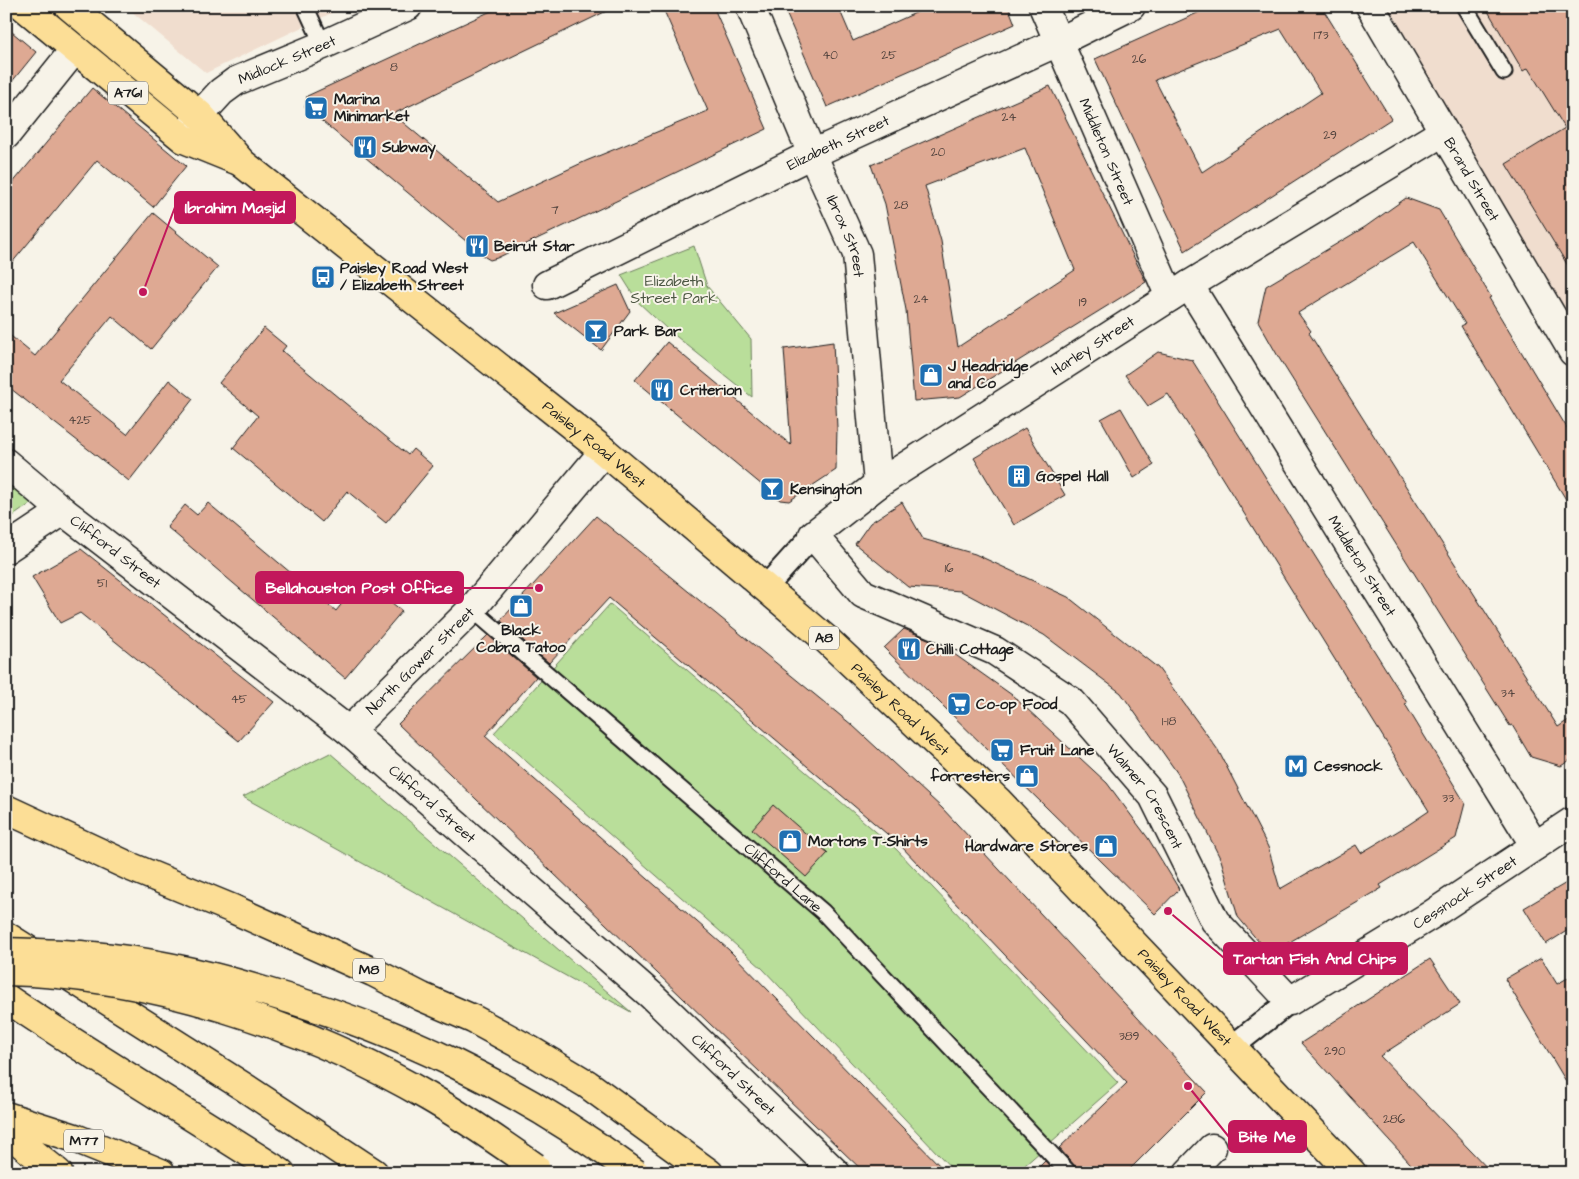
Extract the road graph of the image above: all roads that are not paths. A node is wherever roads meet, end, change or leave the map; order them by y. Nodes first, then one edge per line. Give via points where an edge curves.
1 (24, 6) edge
2 (69, 6) edge
3 (305, 6) edge
4 (408, 6) edge
5 (750, 6) edge
6 (1043, 6) edge
7 (1132, 6) edge
8 (1370, 6) edge
9 (1464, 6) edge
10 (1058, 42) junction
11 (323, 45) junction
12 (75, 49) junction
13 (1504, 72) dead end
14 (200, 115) junction
15 (1443, 132) junction
16 (6, 135) edge
17 (184, 139) junction
18 (812, 154) junction
19 (242, 163) junction
20 (547, 285) dead end
21 (1180, 291) junction
22 (1573, 352) edge
23 (604, 451) junction
24 (6, 463) edge
25 (878, 484) junction
26 (63, 511) junction
27 (813, 535) junction
28 (6, 550) edge
29 (765, 588) junction
30 (472, 609) junction
31 (349, 731) junction
32 (6, 809) edge
33 (1573, 821) edge
34 (1535, 846) junction
35 (6, 936) edge
36 (6, 952) edge
37 (6, 971) edge
38 (6, 998) edge
39 (1290, 1001) junction
40 (1232, 1046) junction
41 (6, 1116) edge
42 (6, 1131) edge
43 (1212, 1148) dead end
44 (539, 1170) edge
45 (58, 1173) edge
46 (161, 1173) edge
47 (281, 1173) edge
48 (374, 1173) edge
49 (635, 1173) edge
50 (709, 1173) edge
51 (836, 1173) edge
52 (1069, 1173) edge
53 (1188, 1173) edge
54 (1352, 1173) edge

1 - 12 main road, Paisley Road West / A761
2 - 14 main road, Paisley Road West / A761
3 - 11 lane
4 - 11 street, Midlock Street
5 - 18 street, Ibrox Street
6 - 10 street, Middleton Street
7 - 10 street, Elizabeth Street
8 - 15 street, Brand Street
9 - 13 lane
10 - 18 street, Elizabeth Street
10 - 21 street, Middleton Street
11 - 14 street, Midlock Street via 236,81
12 - 16 street
12 - 17 main road, Paisley Road West / A761
14 - 17 street, Midlock Street
14 - 19 main road, Paisley Road West / A761
15 - 21 street, Harley Street
15 - 22 street, Brand Street
17 - 19 main road, Paisley Road West / A761
18 - 20 street, Elizabeth Street
18 - 25 street, Ibrox Street via 857,254
19 - 23 main road, Paisley Road West / A8
21 - 25 street, Harley Street
21 - 34 street, Middleton Street
23 - 29 main road, Paisley Road West / A8
23 - 30 street, North Gower Street
24 - 26 street, Clifford Street
25 - 27 street, Harley Street
26 - 28 street
26 - 31 street, Clifford Street
27 - 29 street, Harley Street
27 - 39 street, Walmer Crescent via 863,594 995,650 1071,701 1153,796 1214,921
29 - 40 main road, Paisley Road West / A8 via 827,640 998,801
30 - 31 street, North Gower Street
30 - 52 lane, Clifford Lane via 823,912
31 - 51 street, Clifford Street via 651,995
32 - 50 main road, M8 via 473,1019 587,1084
33 - 34 street, Cessnock Street
34 - 39 street, Cessnock Street
35 - 48 main road
36 - 49 main road, bridge via 94,956 182,970 220,978 356,1020 481,1075 544,1111
37 - 44 main road, bridge via 91,979 155,990 311,1039 426,1095
38 - 47 main road
39 - 40 street, Cessnock Street
40 - 54 main road, Paisley Road West / A8
41 - 46 main road, M77 via 75,1138
42 - 45 main road
43 - 53 street

